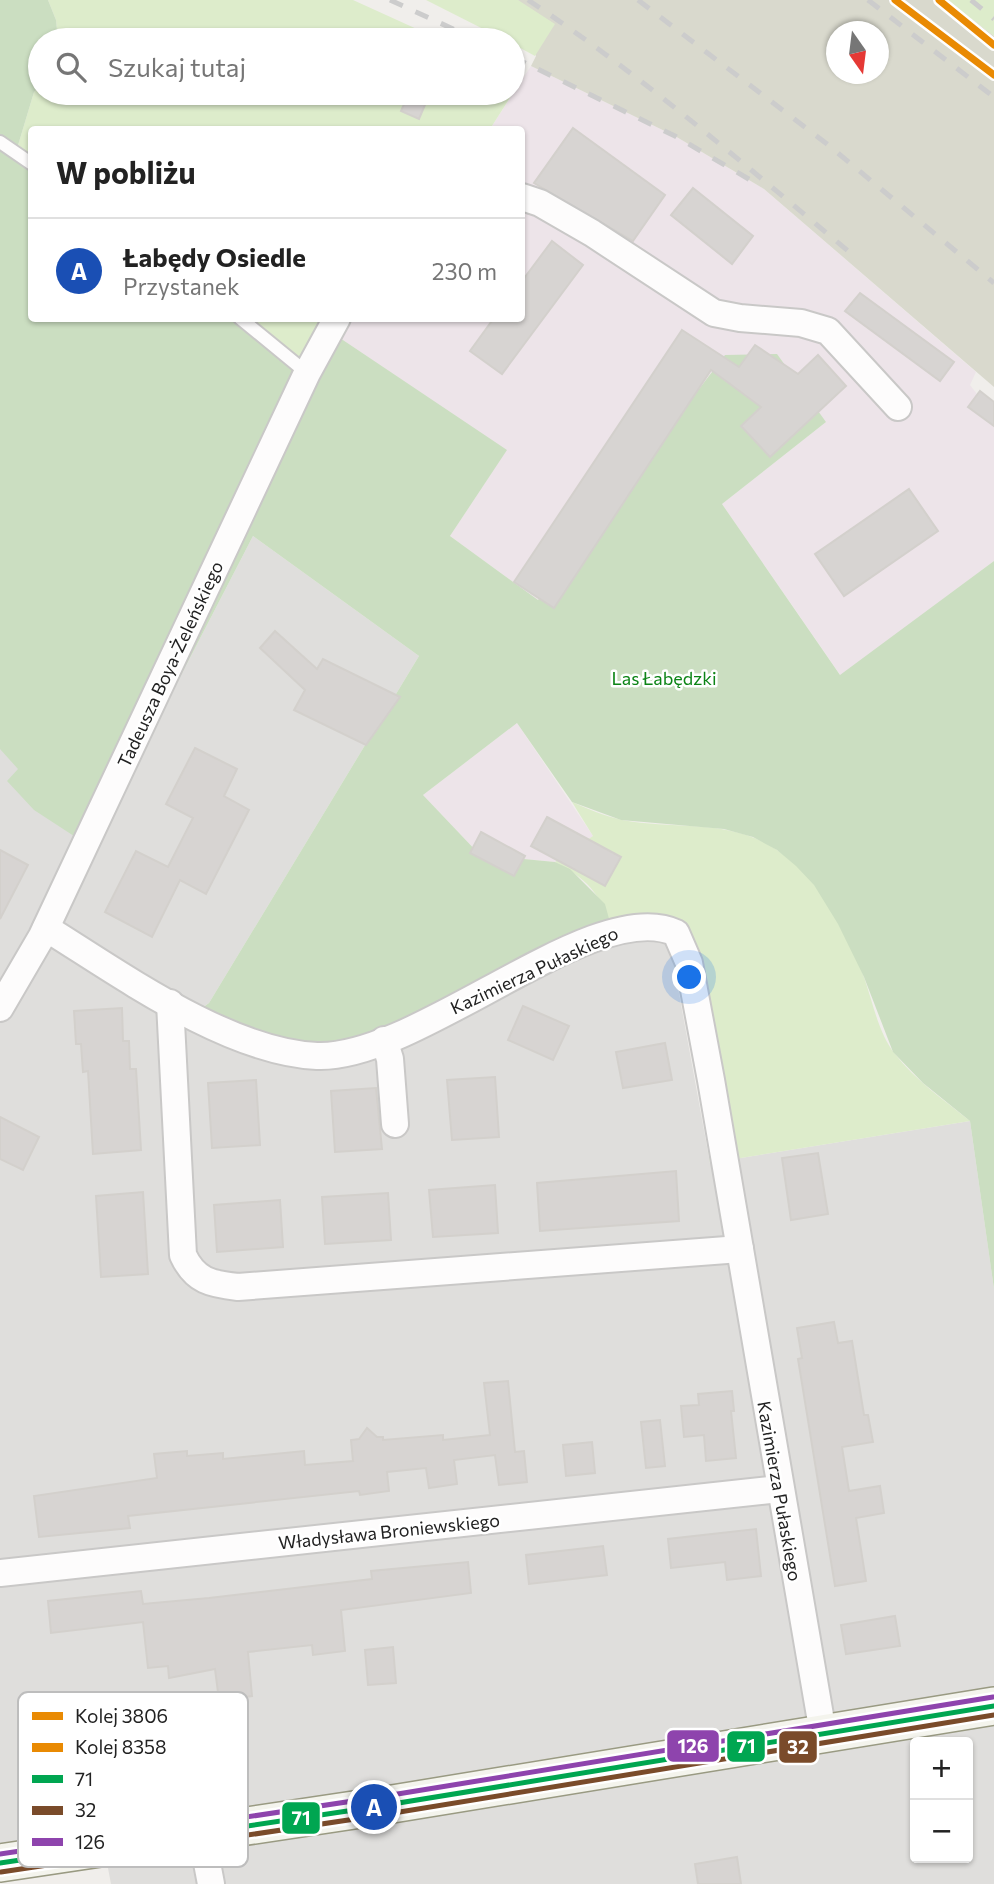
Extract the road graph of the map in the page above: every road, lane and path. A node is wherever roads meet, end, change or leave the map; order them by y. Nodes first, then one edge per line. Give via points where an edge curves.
1 (0, 142) edge
2 (28, 161) edge
3 (525, 198) edge
4 (245, 322) edge
5 (335, 322) edge
6 (307, 373) junction
7 (898, 407) dead end
8 (46, 928) junction
9 (8, 969) edge
10 (170, 1003) junction
11 (0, 1008) edge
12 (384, 1040) junction
13 (395, 1124) dead end
14 (740, 1249) junction
15 (779, 1489) junction
16 (0, 1573) edge
17 (994, 1706) edge
18 (822, 1733) junction
19 (248, 1824) edge
20 (18, 1860) edge
21 (0, 1863) edge

1 - 2 lane
3 - 7 street via 592,233 714,313 801,323 828,331
4 - 6 lane
5 - 6 street, Tadeusza Boya-Żeleńskiego
6 - 8 street, Tadeusza Boya-Żeleńskiego
8 - 9 street, Tadeusza Boya-Żeleńskiego
8 - 10 street, Kazimierza Pułaskiego
9 - 11 street, Tadeusza Boya-Żeleńskiego
10 - 12 street, Kazimierza Pułaskiego via 285,1053 320,1056 362,1050
10 - 14 street via 183,1255 198,1278 238,1287
12 - 13 street
12 - 14 street, Kazimierza Pułaskiego via 600,935 645,925 676,933 689,963
14 - 15 street, Kazimierza Pułaskiego
15 - 16 street, Władysława Broniewskiego
15 - 18 street, Kazimierza Pułaskiego
17 - 18 street
18 - 19 street
20 - 21 street

